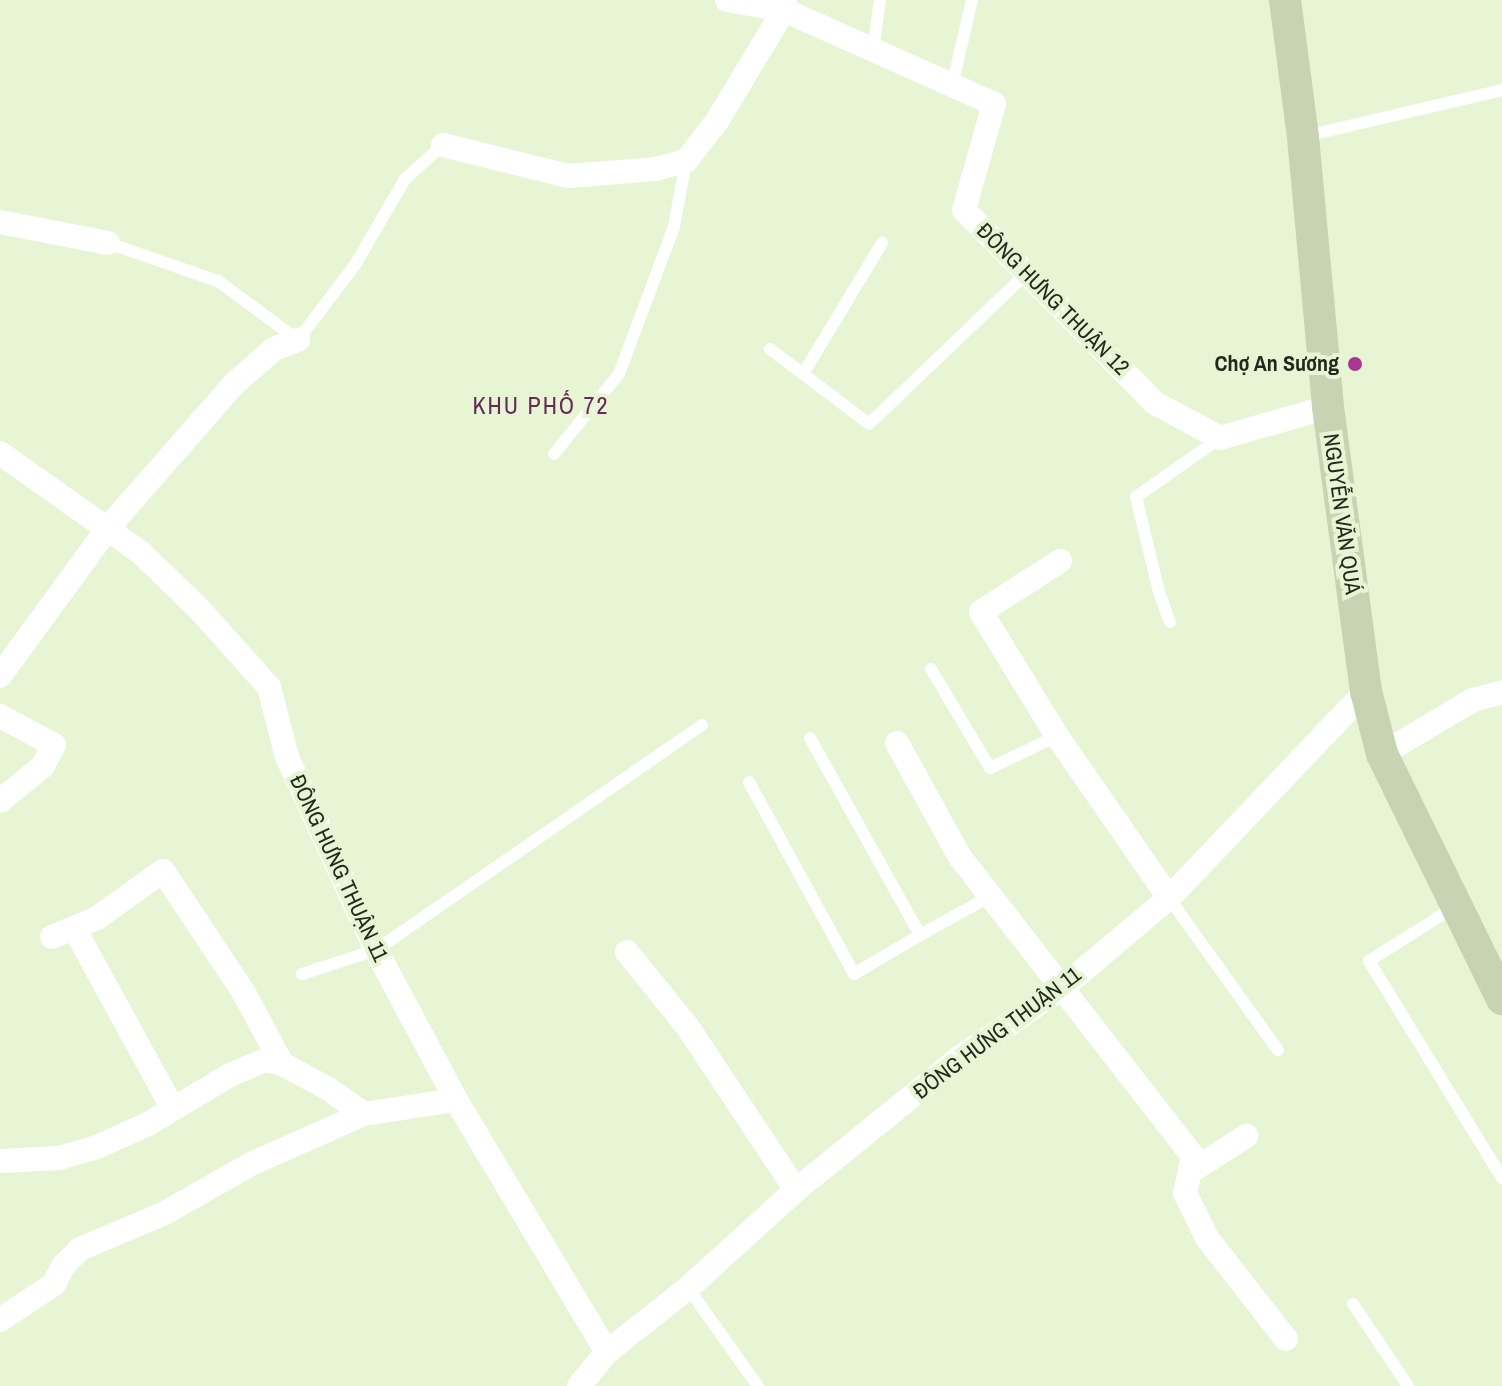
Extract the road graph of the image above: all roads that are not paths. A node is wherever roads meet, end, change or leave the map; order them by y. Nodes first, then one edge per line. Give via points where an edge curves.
1 (727, 0) edge
2 (880, 0) edge
3 (972, 0) edge
4 (1285, 0) edge
5 (784, 5) edge
6 (873, 50) junction
7 (952, 86) junction
8 (1502, 90) edge
9 (1303, 137) junction
10 (443, 145) joint
11 (686, 161) junction
12 (0, 222) edge
13 (108, 243) joint
14 (882, 243) dead end
15 (1025, 275) junction
16 (298, 340) junction
17 (770, 349) dead end
18 (803, 374) junction
19 (1328, 407) junction
20 (1220, 438) junction
21 (0, 453) edge
22 (554, 454) dead end
23 (107, 529) junction
24 (1060, 561) dead end
25 (1170, 622) dead end
26 (931, 669) dead end
27 (0, 676) edge
28 (1366, 691) junction
29 (1502, 692) edge
30 (0, 716) edge
31 (702, 725) dead end
32 (1057, 736) junction
33 (810, 738) dead end
34 (897, 743) dead end
35 (1382, 754) junction
36 (749, 782) dead end
37 (0, 801) edge
38 (991, 896) junction
39 (1169, 898) junction
40 (1456, 906) junction
41 (920, 935) junction
42 (376, 950) junction
43 (627, 952) dead end
44 (302, 974) dead end
45 (1062, 988) junction
46 (1502, 999) edge
47 (1278, 1050) dead end
48 (282, 1064) junction
49 (456, 1100) junction
50 (173, 1109) junction
51 (364, 1114) junction
52 (1246, 1136) dead end
53 (0, 1161) edge
54 (1190, 1172) junction
55 (1502, 1178) edge
56 (796, 1190) junction
57 (688, 1288) junction
58 (1353, 1304) dead end
59 (0, 1320) edge
60 (1286, 1339) dead end
61 (607, 1352) junction
62 (579, 1386) edge
63 (758, 1386) edge
64 (1408, 1386) edge

1 - 5 street, ĐÔNG HƯNG THUẬN 12
2 - 6 lane
3 - 7 lane
4 - 9 main road, NGUYỄN VĂN QUÁ
5 - 6 street, ĐÔNG HƯNG THUẬN 12
5 - 11 street via 717,121
6 - 7 street, ĐÔNG HƯNG THUẬN 12
7 - 15 street, ĐÔNG HƯNG THUẬN 12 via 994,104 964,210
8 - 9 lane
9 - 19 main road, NGUYỄN VĂN QUÁ
10 - 11 street via 568,176 656,169
10 - 16 lane via 405,179 355,265
11 - 22 lane via 674,227 619,374
12 - 13 street
13 - 16 lane via 218,281
14 - 18 lane
15 - 18 lane via 869,424
15 - 20 street, ĐÔNG HƯNG THUẬN 12 via 1155,403
16 - 23 street via 274,349 234,384
17 - 18 lane
19 - 20 street
19 - 28 main road, NGUYỄN VĂN QUÁ
20 - 25 lane via 1136,497
21 - 23 street, ĐÔNG HƯNG THUẬN 11
23 - 27 street
23 - 42 street, ĐÔNG HƯNG THUẬN 11 via 140,552 200,610 269,687 287,757
24 - 32 street via 981,612
26 - 32 lane via 990,768
28 - 35 main road, NGUYỄN VĂN QUÁ
28 - 39 street, ĐÔNG HƯNG THUẬN 11
29 - 35 street via 1473,700
30 - 37 street via 54,745 43,766
31 - 42 lane
32 - 39 street
33 - 41 lane
34 - 38 street via 933,814
35 - 40 main road, NGUYỄN VĂN QUÁ
36 - 41 lane via 854,974
38 - 41 lane
38 - 45 street
39 - 45 street, ĐÔNG HƯNG THUẬN 11
39 - 47 lane
40 - 46 main road, NGUYỄN VĂN QUÁ
40 - 55 lane via 1369,961
42 - 44 lane
42 - 49 street, ĐÔNG HƯNG THUẬN 11
43 - 56 street via 687,1026
45 - 54 street via 1193,1156
45 - 56 street, ĐÔNG HƯNG THUẬN 11 via 959,1058
48 - 50 street via 266,1060
48 - 50 street via 244,993 163,871 97,918 63,932
48 - 51 street
49 - 51 street
49 - 61 street, ĐÔNG HƯNG THUẬN 11
50 - 53 street via 97,1147 59,1158
51 - 59 street via 251,1164 163,1214 80,1249 54,1284
52 - 54 street
54 - 60 street via 1185,1193 1207,1238
56 - 57 street, ĐÔNG HƯNG THUẬN 11
57 - 61 street, ĐÔNG HƯNG THUẬN 11
57 - 63 lane
58 - 64 lane
61 - 62 street, ĐÔNG HƯNG THUẬN 11

